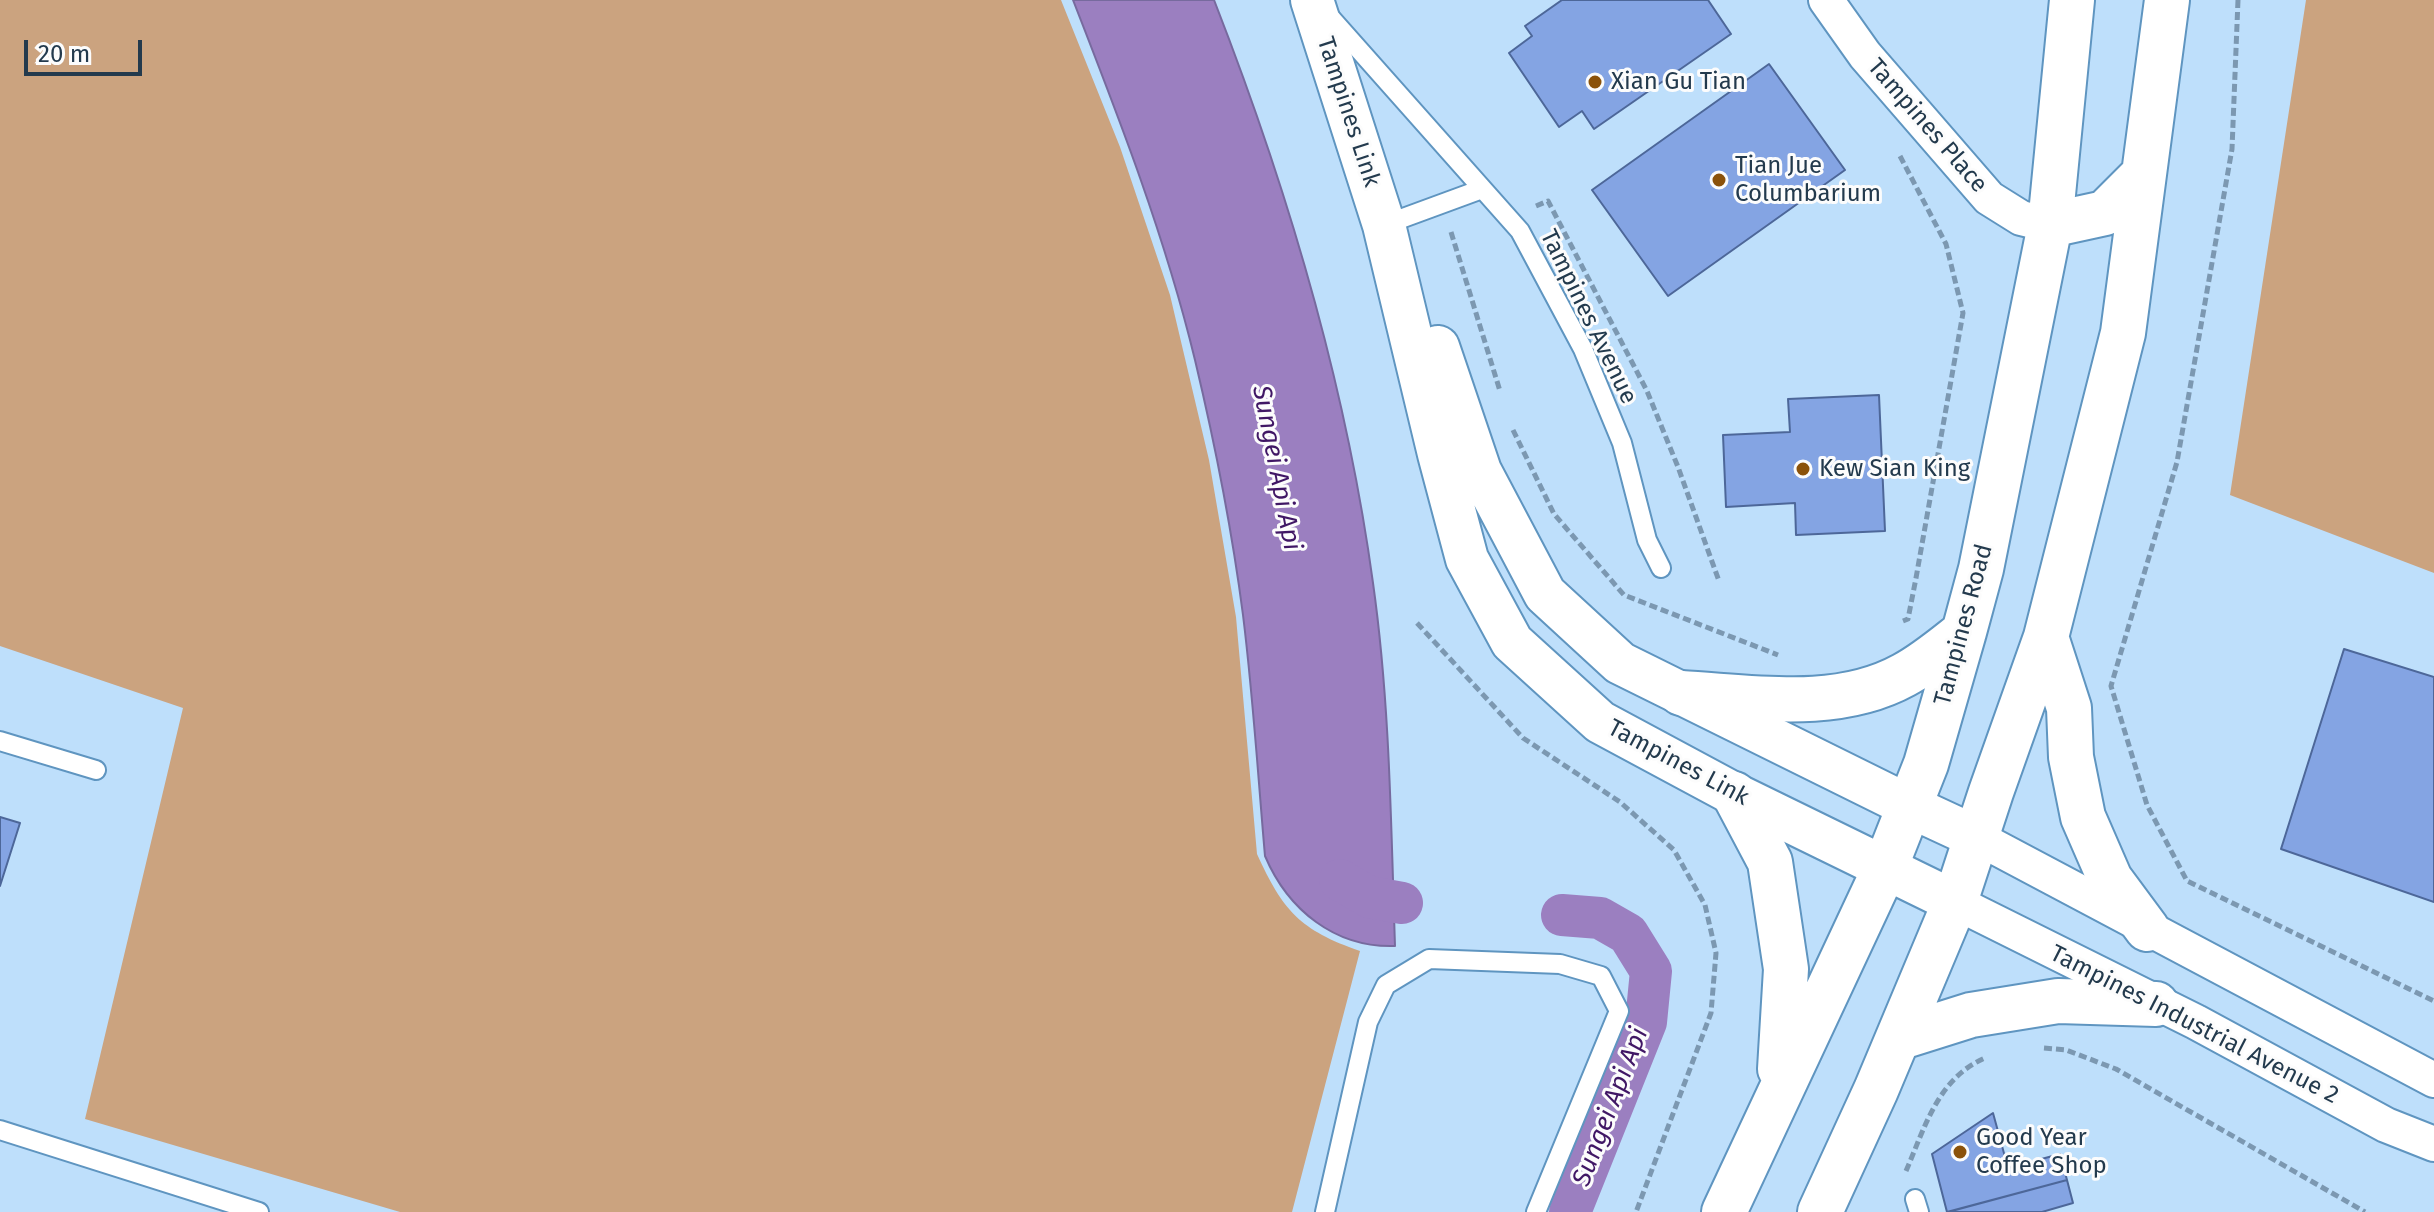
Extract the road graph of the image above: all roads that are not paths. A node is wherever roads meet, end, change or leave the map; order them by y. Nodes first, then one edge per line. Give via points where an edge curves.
1 (1313, 0) edge
2 (1826, 0) edge
3 (2072, 0) edge
4 (2167, 0) edge
5 (2144, 174) junction
6 (1482, 189) junction
7 (1384, 225) junction
8 (2050, 225) junction
9 (1661, 568) dead end
10 (1964, 632) junction
11 (2046, 637) junction
12 (1681, 693) junction
13 (0, 741) edge
14 (96, 770) dead end
15 (1734, 794) junction
16 (1909, 806) junction
17 (1978, 838) junction
18 (1885, 868) junction
19 (1955, 902) junction
20 (2147, 929) junction
21 (2156, 1004) junction
22 (1898, 1038) junction
23 (2434, 1080) edge
24 (1779, 1091) junction
25 (0, 1130) edge
26 (2434, 1144) edge
27 (259, 1212) edge
28 (1325, 1212) edge
29 (1536, 1212) edge
30 (1724, 1212) edge
31 (1820, 1212) edge

1 - 6 lane, Tampines Avenue
1 - 7 street, Tampines Link
2 - 8 street, Tampines Place via 1865,55 1989,198 2021,218
3 - 8 main road, Tampines Road
4 - 5 main road
5 - 8 main road via 2105,213
5 - 11 main road via 2123,333
6 - 7 lane
6 - 9 lane, Tampines Avenue via 1520,231 1583,349 1622,443 1647,540
7 - 12 street, Tampines Link via 1437,344 1480,471 1545,594 1620,663
7 - 15 street, Tampines Link via 1467,559 1512,642 1600,722
8 - 10 main road, Tampines Road
10 - 12 main road via 1903,676 1859,692 1786,701
10 - 16 main road, Tampines Road
11 - 17 main road
11 - 20 main road via 2069,708 2071,757 2083,817 2110,879
12 - 16 street, Tampines Link
13 - 14 lane
15 - 18 street, Tampines Link
15 - 24 main road via 1770,862 1786,969
16 - 17 street, Tampines Link
16 - 18 main road, Tampines Road
17 - 19 main road
17 - 20 street
18 - 19 street, Tampines Link
18 - 24 main road, Tampines Road
19 - 21 street, Tampines Industrial Avenue 2
19 - 22 main road
20 - 23 street
21 - 22 main road via 2058,1001 1971,1015
21 - 26 street, Tampines Industrial Avenue 2 via 2386,1125
22 - 31 main road
24 - 30 main road, Tampines Road
25 - 27 lane
28 - 29 lane via 1368,1022 1386,985 1429,959 1560,964 1601,976 1619,1011

